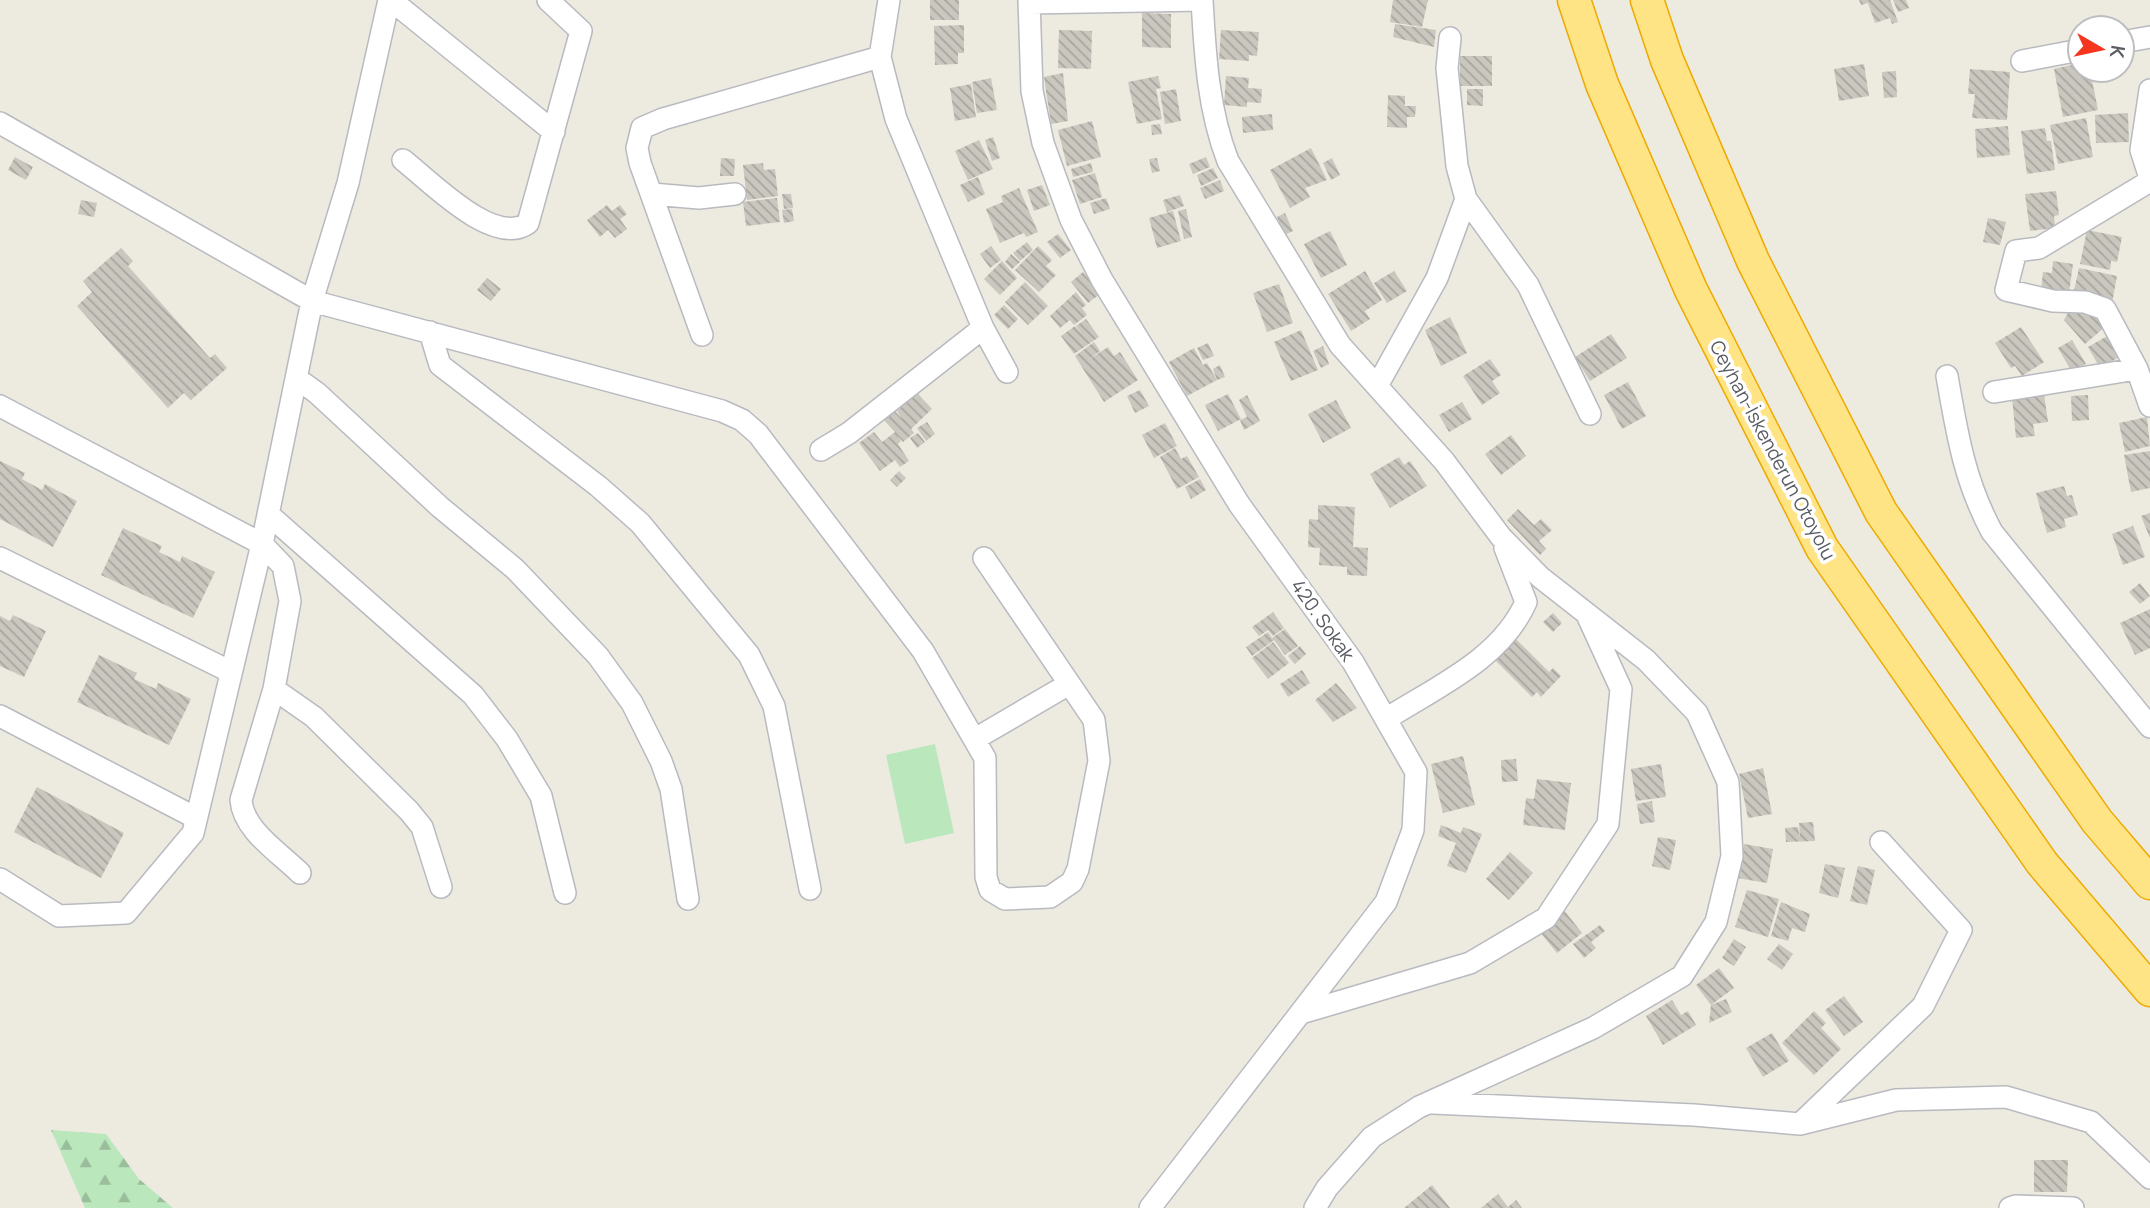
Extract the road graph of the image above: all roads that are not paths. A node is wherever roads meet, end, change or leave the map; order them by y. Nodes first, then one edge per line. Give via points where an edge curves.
1 (390, 0) edge
2 (548, 0) edge
3 (889, 0) edge
4 (1202, 0) edge
5 (1574, 0) edge
6 (1647, 0) edge
7 (1029, 1) edge
8 (1450, 38) dead end
9 (2066, 53) edge
10 (880, 57) junction
11 (2022, 61) dead end
12 (2150, 90) edge
13 (0, 123) edge
14 (554, 132) junction
15 (403, 160) dead end
16 (2150, 180) edge
17 (652, 194) junction
18 (735, 194) dead end
19 (1466, 199) junction
20 (312, 301) junction
21 (983, 328) junction
22 (430, 332) junction
23 (702, 334) dead end
24 (2137, 369) junction
25 (1007, 372) dead end
26 (1947, 376) dead end
27 (296, 378) junction
28 (1377, 386) junction
29 (1994, 392) dead end
30 (0, 406) edge
31 (2150, 406) edge
32 (1590, 414) dead end
33 (821, 450) dead end
34 (268, 514) junction
35 (1500, 537) junction
36 (262, 544) junction
37 (0, 558) edge
38 (984, 558) dead end
39 (1586, 612) junction
40 (231, 672) junction
41 (1069, 684) junction
42 (274, 689) junction
43 (0, 716) edge
44 (1386, 719) junction
45 (2150, 727) edge
46 (975, 739) junction
47 (196, 818) junction
48 (1881, 842) dead end
49 (300, 873) dead end
50 (0, 879) edge
51 (2150, 883) edge
52 (441, 887) dead end
53 (810, 889) dead end
54 (565, 893) dead end
55 (688, 899) dead end
56 (2150, 990) edge
57 (1301, 1013) junction
58 (1429, 1103) junction
59 (1800, 1124) junction
60 (2150, 1178) edge
61 (1150, 1208) edge
62 (1315, 1208) edge
63 (2010, 1208) edge
64 (2073, 1208) edge

1 - 14 street
1 - 20 street via 348,183
2 - 14 street via 580,31
3 - 10 street
4 - 7 street
4 - 28 street via 1217,133 1228,161 1340,345
5 - 56 highway, Ceyhan-İskenderun Otoyolu via 1602,84 1691,290 1822,548 2042,863
6 - 51 highway via 1667,60 1753,261 1881,512 2097,821
7 - 44 street, 420. Sokak via 1032,90 1043,143 1071,220 1102,280 1239,504 1353,662
8 - 19 street via 1447,68 1457,166
9 - 11 street
10 - 17 street via 642,128 637,148
10 - 21 street via 895,119
12 - 16 street via 2141,150
13 - 20 street
14 - 15 street via 531,218 517,230 488,226
16 - 24 street via 2039,248 2017,251 2006,290 2105,309
17 - 18 street via 699,198
17 - 23 street
19 - 28 street via 1437,278
19 - 32 street via 1528,285
20 - 22 street
20 - 27 street
21 - 25 street
21 - 33 street
22 - 46 street via 742,420 758,434 923,651
22 - 53 street via 440,365 640,523 749,655 774,706
24 - 29 street
24 - 31 street
26 - 45 street via 1960,454 1973,497 1992,532
27 - 34 street
27 - 55 street via 515,569 598,656 632,703 661,761 671,789
28 - 35 street via 1444,461
30 - 36 street
34 - 36 street
34 - 54 street via 491,716 541,796
35 - 39 street
35 - 44 street via 1526,602 1520,618 1490,653
36 - 40 street
36 - 42 street via 283,566 290,591
37 - 40 street
38 - 41 street
39 - 57 street via 1621,689 1608,824 1546,918 1470,963
39 - 58 street via 1646,660 1697,713 1728,782 1732,856 1716,922 1682,976 1593,1028
40 - 47 street
41 - 46 street
41 - 46 street via 1094,720 1099,761 1078,869 1072,882 1058,893 1005,899 990,890 986,877 986,768
42 - 49 street via 242,808 248,822
42 - 52 street via 314,717 422,827
43 - 47 street
44 - 57 street, 420. Sokak via 1416,772 1413,830 1386,902
47 - 50 street via 193,833 126,913 59,916
48 - 59 street via 1961,930 1923,1006
57 - 61 street, 420. Sokak
58 - 59 street
58 - 62 street via 1372,1137
59 - 60 street via 1896,1100 2006,1097 2091,1122
63 - 64 street

